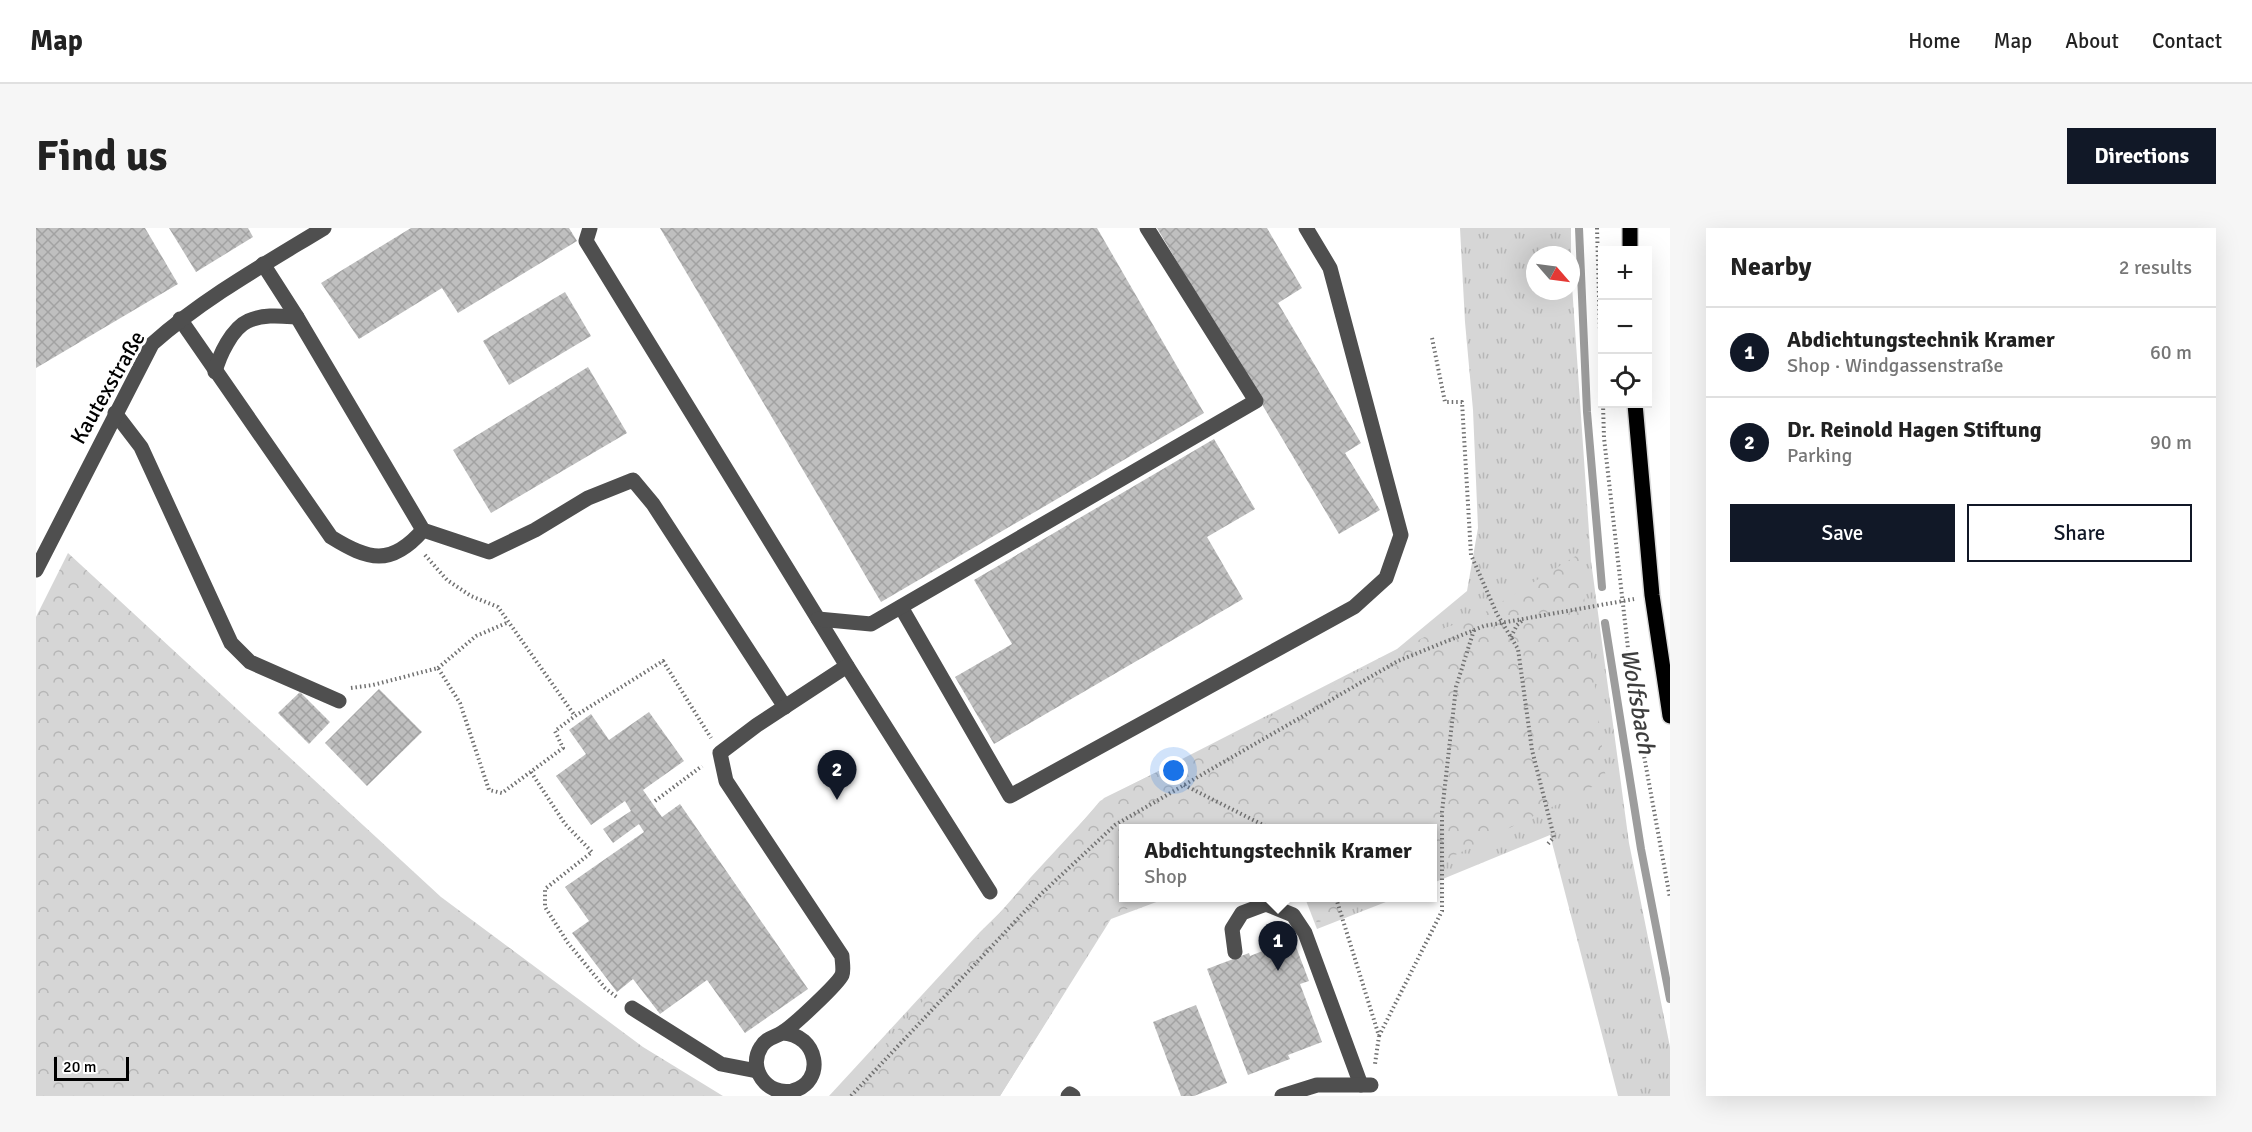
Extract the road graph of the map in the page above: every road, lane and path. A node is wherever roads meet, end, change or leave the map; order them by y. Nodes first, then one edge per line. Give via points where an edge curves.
1 (324, 228) edge
2 (590, 228) edge
3 (1147, 228) edge
4 (1306, 228) edge
5 (1597, 228) edge
6 (1630, 228) edge
7 (1630, 246) edge
8 (263, 264) junction
9 (297, 316) junction
10 (180, 319) junction
11 (1431, 338) dead end
12 (1601, 354) edge
13 (215, 372) junction
14 (1603, 408) edge
15 (1635, 408) edge
16 (115, 413) junction
17 (419, 535) junction
18 (36, 570) edge
19 (1652, 596) junction
20 (1622, 602) junction
21 (901, 607) junction
22 (818, 619) junction
23 (1524, 619) junction
24 (509, 622) junction
25 (1502, 623) junction
26 (1474, 630) junction
27 (1511, 638) junction
28 (848, 666) junction
29 (438, 668) junction
30 (339, 700) joint
31 (785, 707) junction
32 (575, 716) junction
33 (1670, 716) edge
34 (720, 753) junction
35 (531, 772) junction
36 (1184, 785) junction
37 (655, 801) dead end
38 (1261, 824) edge
39 (1547, 845) dead end
40 (990, 892) dead end
41 (1670, 898) edge
42 (1338, 902) edge
43 (1235, 952) dead end
44 (634, 1009) joint
45 (782, 1033) junction
46 (1379, 1036) junction
47 (757, 1071) junction
48 (1366, 1085) junction
49 (851, 1096) edge
50 (1068, 1096) edge
51 (1073, 1096) edge
52 (1282, 1096) edge

1 - 8 street, Kautexstraße
2 - 22 street via 586,241
3 - 21 street via 1256,401
4 - 21 street via 1330,268 1401,535 1386,578 1354,607 1010,796
5 - 12 path
6 - 7 main road
8 - 9 street
8 - 10 street, Kautexstraße
9 - 13 street via 247,321 219,356
9 - 17 street
10 - 13 street
10 - 16 street, Kautexstraße via 152,344
11 - 25 path via 1445,402 1462,402 1471,555
13 - 17 street via 331,537 356,552 382,557 400,551
14 - 20 path
15 - 19 main road
16 - 18 street, Kautexstraße
16 - 30 street via 141,447 231,643 250,662
17 - 24 path via 433,567 471,596 498,607
17 - 31 street via 489,552 588,498 633,480 653,504
19 - 20 path
19 - 33 main road
20 - 23 path
20 - 41 path via 1634,701
21 - 22 street via 871,624
22 - 28 street
23 - 25 path
23 - 27 path
24 - 29 path via 476,636
24 - 32 path
25 - 26 path
25 - 27 path
26 - 36 path via 1398,662
26 - 46 path via 1454,698 1442,812 1442,911
27 - 39 path via 1518,649 1532,750 1554,837
28 - 31 street
28 - 40 street
29 - 30 path via 352,687
29 - 35 path via 460,703 489,790 502,794
31 - 34 street
32 - 34 path via 663,661
32 - 35 path via 555,731 563,748
34 - 37 path
34 - 45 street via 726,780 842,956 842,975
35 - 44 path via 565,824 592,852 545,889 545,907 605,988
36 - 38 path
36 - 49 path via 1115,825 1058,879
42 - 46 path
43 - 48 street via 1232,929 1242,913 1266,904 1293,915 1305,933
44 - 47 street via 721,1064
45 - 47 street via 772,1036 760,1048
45 - 47 street via 800,1037 809,1046 814,1057 811,1076 792,1091 777,1091 762,1081
46 - 48 path
48 - 52 street via 1317,1085
50 - 51 street

